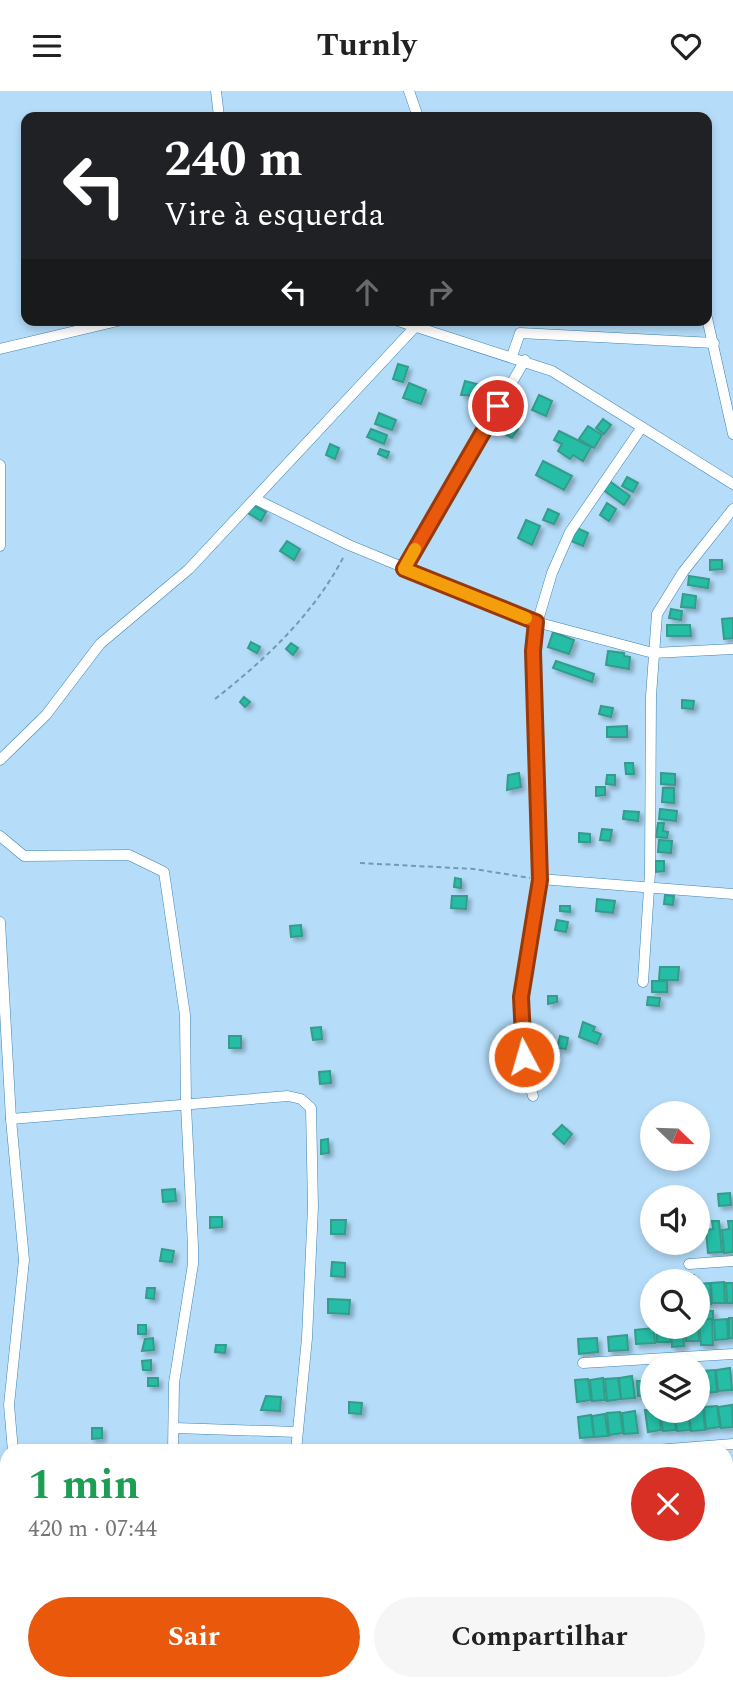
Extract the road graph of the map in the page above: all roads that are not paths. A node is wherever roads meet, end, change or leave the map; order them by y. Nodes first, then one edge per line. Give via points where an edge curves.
1 (216, 91) edge
2 (409, 91) edge
3 (218, 112) edge
4 (416, 112) edge
5 (97, 326) edge
6 (412, 326) edge
7 (709, 326) edge
8 (415, 327) junction
9 (714, 343) junction
10 (0, 349) edge
11 (512, 356) junction
12 (525, 360) junction
13 (642, 427) junction
14 (733, 434) edge
15 (0, 465) edge
16 (733, 484) edge
17 (255, 499) junction
18 (733, 509) edge
19 (0, 546) edge
20 (404, 569) junction
21 (536, 622) junction
22 (733, 649) edge
23 (653, 653) junction
24 (0, 761) edge
25 (0, 837) edge
26 (540, 880) junction
27 (649, 888) junction
28 (733, 894) edge
29 (0, 922) edge
30 (643, 982) dead end
31 (533, 1096) dead end
32 (186, 1106) junction
33 (11, 1119) junction
34 (733, 1261) edge
35 (688, 1264) dead end
36 (733, 1354) edge
37 (583, 1363) dead end
38 (175, 1428) junction
39 (297, 1432) junction
40 (12, 1444) edge
41 (174, 1444) edge
42 (296, 1444) edge

1 - 3 street
2 - 4 street
5 - 10 street
6 - 8 street
7 - 9 street
8 - 11 street
8 - 17 street
9 - 11 street via 520,333
9 - 14 street
11 - 12 street
12 - 13 street via 573,381
12 - 20 street
13 - 16 street
13 - 21 street via 570,532
15 - 19 street
17 - 20 street
17 - 24 street via 172,585 112,631 46,715
18 - 23 street via 683,572 657,614
20 - 21 street
21 - 23 street
21 - 26 street
22 - 23 street
23 - 27 street
25 - 32 street via 24,856 129,855 164,872 185,1015
26 - 27 street
26 - 31 street via 521,997 525,1062
27 - 28 street
27 - 30 street
29 - 33 street
32 - 33 street
32 - 38 street via 193,1264 174,1383
32 - 39 street via 288,1096 311,1108 313,1207
33 - 40 street via 23,1260 9,1405
34 - 35 street
36 - 37 street
38 - 39 street
38 - 41 street
39 - 42 street

